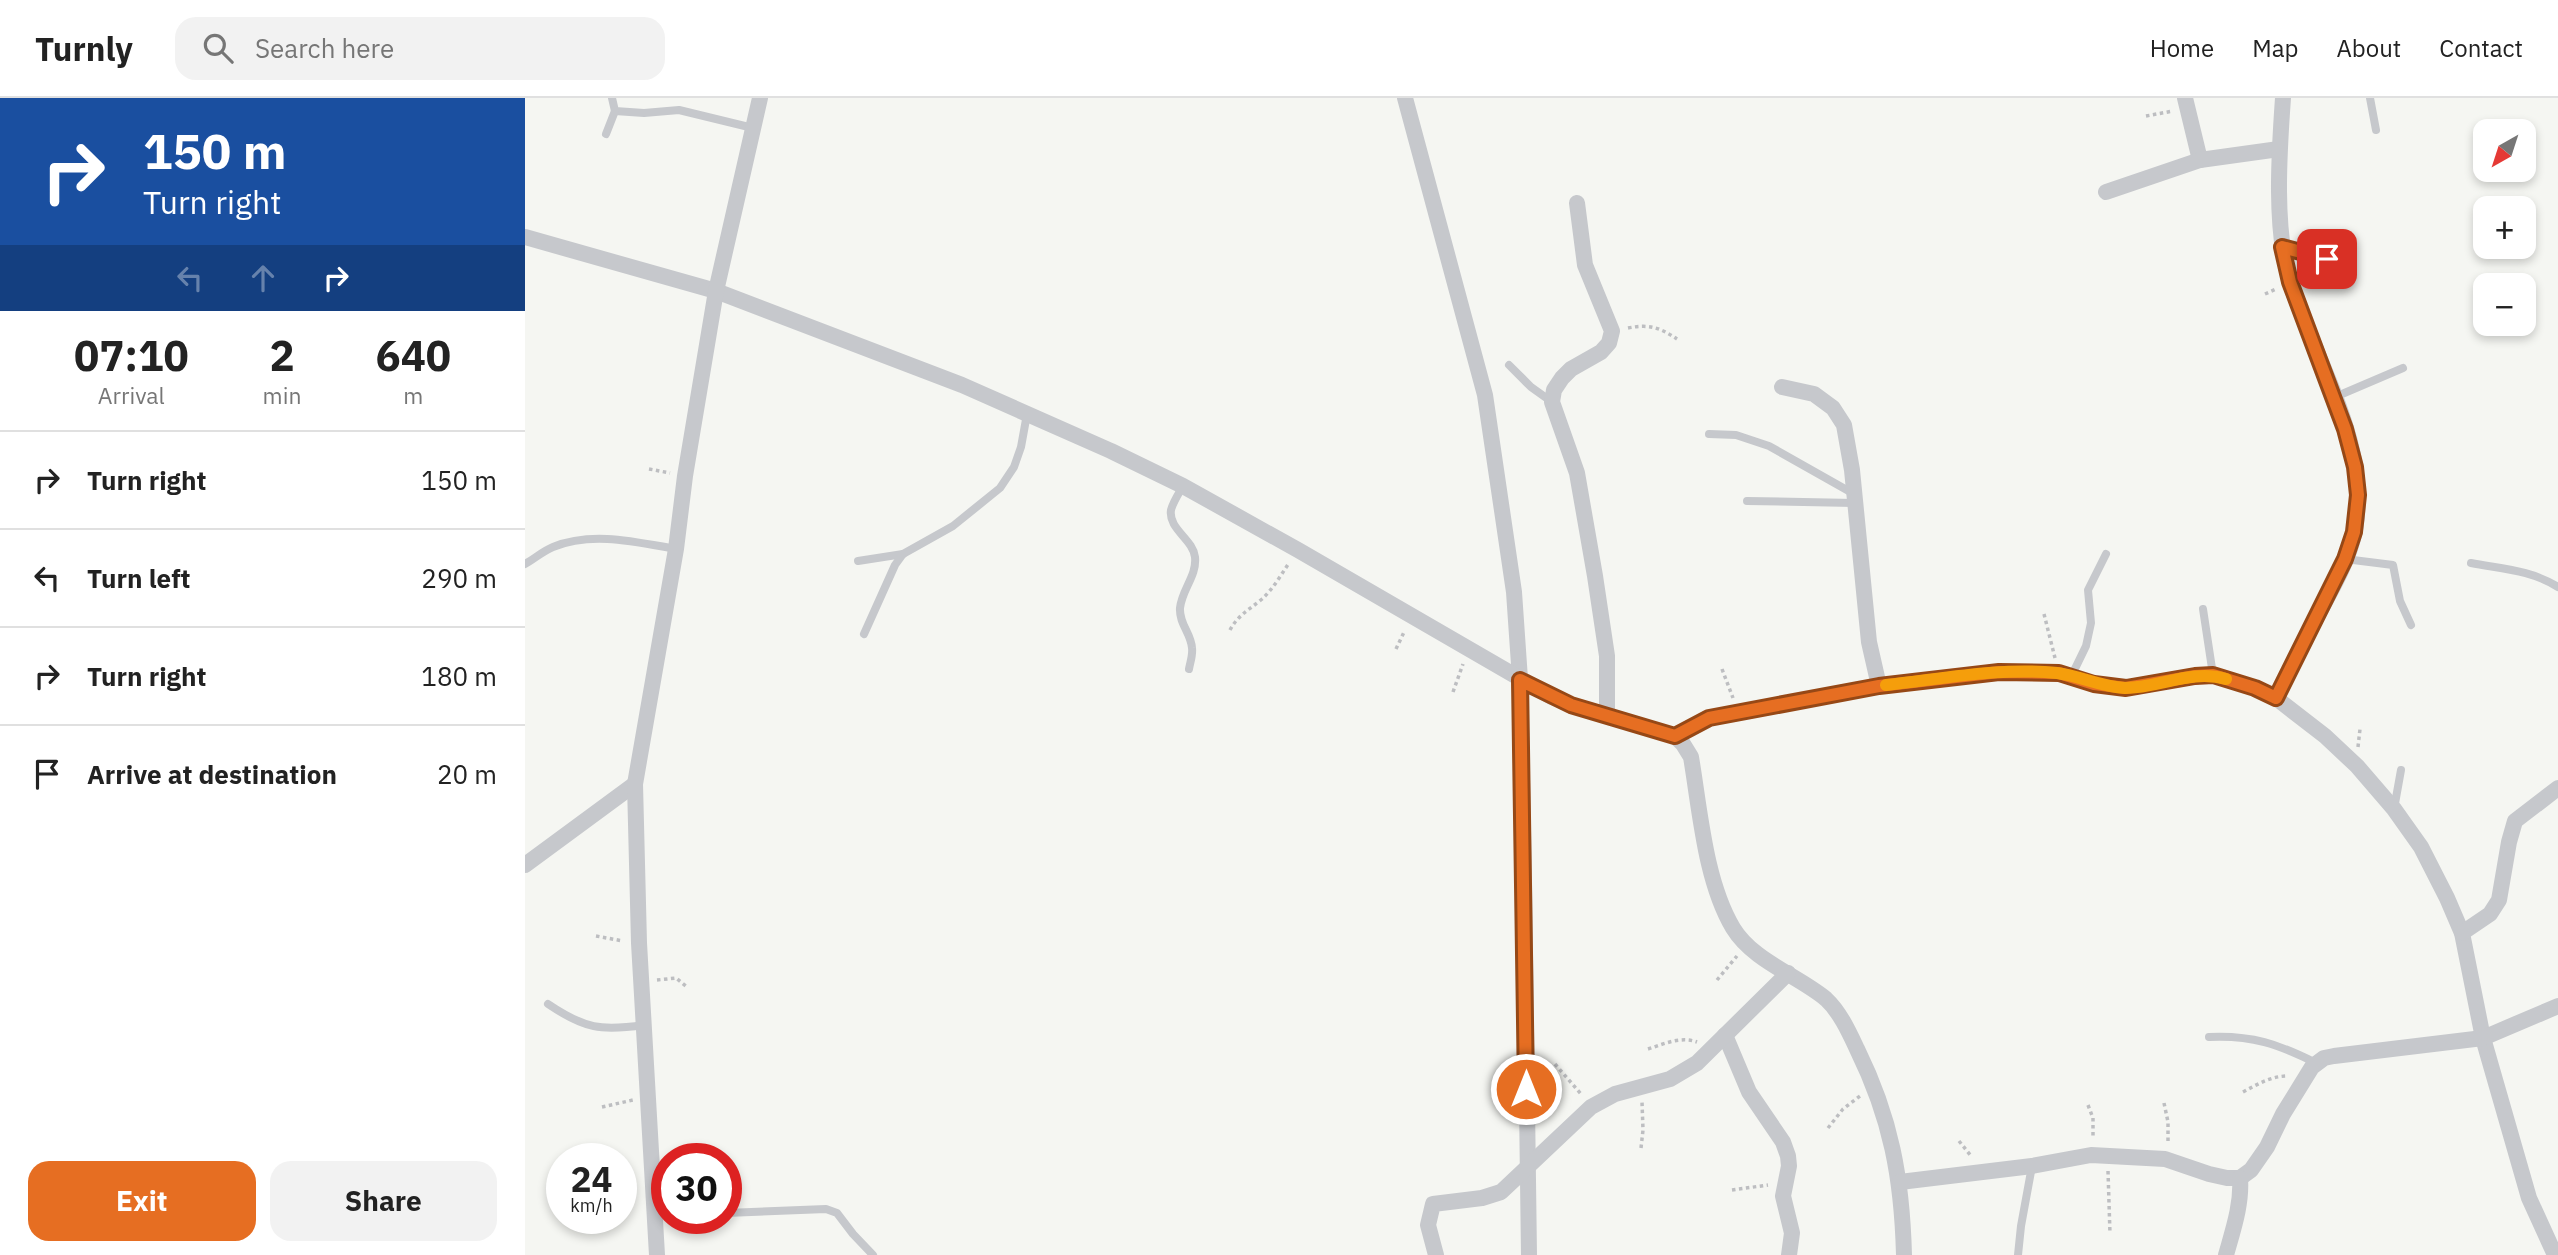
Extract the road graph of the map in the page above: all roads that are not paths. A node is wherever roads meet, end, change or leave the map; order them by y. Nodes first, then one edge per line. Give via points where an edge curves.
1 (612, 98) edge
2 (759, 98) edge
3 (1405, 98) edge
4 (2283, 98) edge
5 (2369, 98) edge
6 (2187, 103) edge
7 (615, 111) junction
8 (753, 128) junction
9 (2376, 130) dead end
10 (606, 134) dead end
11 (2279, 149) junction
12 (2200, 160) junction
13 (2106, 192) dead end
14 (1577, 203) dead end
15 (525, 237) edge
16 (2282, 247) junction
17 (2327, 259) dead end
18 (716, 291) junction
19 (1509, 365) dead end
20 (2403, 368) dead end
21 (1782, 387) dead end
22 (2335, 397) junction
23 (1552, 402) junction
24 (1027, 414) junction
25 (1709, 434) dead end
26 (1182, 486) junction
27 (1854, 499) junction
28 (1747, 501) dead end
29 (676, 549) junction
30 (903, 554) junction
31 (2106, 554) dead end
32 (2345, 559) junction
33 (858, 561) dead end
34 (2471, 563) dead end
35 (525, 564) edge
36 (2558, 587) edge
37 (2203, 609) dead end
38 (2411, 625) dead end
39 (864, 634) dead end
40 (1189, 669) dead end
41 (2065, 675) junction
42 (2213, 675) junction
43 (1520, 680) junction
44 (1879, 686) junction
45 (2276, 698) junction
46 (1607, 716) junction
47 (1675, 736) junction
48 (2401, 770) dead end
49 (635, 784) junction
50 (2558, 788) edge
51 (2394, 809) junction
52 (525, 864) edge
53 (2462, 933) junction
54 (1788, 974) junction
55 (548, 1004) dead end
56 (2558, 1006) edge
57 (644, 1025) junction
58 (1725, 1035) junction
59 (2209, 1037) dead end
60 (2483, 1038) junction
61 (2316, 1063) junction
62 (653, 1143) edge
63 (1527, 1166) junction
64 (2032, 1166) junction
65 (2241, 1178) junction
66 (1900, 1182) junction
67 (742, 1212) edge
68 (659, 1234) edge
69 (657, 1255) edge
70 (873, 1255) edge
71 (1436, 1255) edge
72 (1529, 1255) edge
73 (1789, 1255) edge
74 (1904, 1255) edge
75 (2018, 1255) edge
76 (2226, 1255) edge
77 (2555, 1255) edge

1 - 7 lane
2 - 8 street
3 - 43 street via 1485,395 1514,592
4 - 11 street
5 - 9 lane
6 - 12 street
7 - 8 lane via 679,110
7 - 10 lane
8 - 18 street
11 - 12 street
11 - 16 street
12 - 13 street
14 - 23 street via 1585,265 1612,331 1601,352 1562,378
15 - 18 street
16 - 17 lane
16 - 22 street via 2290,282
18 - 24 street
18 - 29 street
19 - 23 lane
20 - 22 lane
21 - 27 street via 1814,394 1833,408 1849,445
22 - 32 street via 2358,495
23 - 46 street via 1577,473 1607,656
24 - 26 street
24 - 30 lane via 1014,467 1000,488 953,526
25 - 27 lane via 1735,435 1769,446
26 - 40 lane via 1171,517 1195,553 1196,568 1180,603 1179,617 1193,651
26 - 43 street
27 - 28 lane
27 - 44 street via 1869,642
29 - 35 lane via 605,538 579,540 552,547
29 - 49 street
30 - 33 lane
30 - 39 lane
31 - 41 lane via 2088,590 2091,624 2085,646
32 - 38 lane via 2393,565 2400,601
32 - 45 street
34 - 36 lane via 2521,570
37 - 42 lane
41 - 42 street via 2126,688
41 - 44 street via 1999,672
42 - 45 street
43 - 46 street via 1571,705
43 - 63 street
44 - 47 street via 1709,718
45 - 51 street via 2357,766
46 - 47 street
47 - 54 street via 1691,757 1722,906 1747,944
48 - 51 lane
49 - 52 street
49 - 57 street
50 - 53 street via 2515,821 2498,900 2490,914
51 - 53 street via 2421,847
53 - 60 street
54 - 58 street
54 - 66 street via 1827,1000 1844,1022 1887,1121
55 - 57 lane via 572,1021 591,1027
56 - 60 street
57 - 62 street
58 - 63 street via 1697,1063 1670,1079 1615,1094 1591,1107
58 - 73 street via 1749,1092 1783,1142 1789,1166 1783,1196 1791,1233
59 - 61 lane via 2255,1038
60 - 61 street via 2335,1056
60 - 77 street via 2529,1198
61 - 65 street via 2267,1147
63 - 71 street via 1501,1192 1433,1204 1428,1225
63 - 72 street
64 - 65 street via 2099,1155 2165,1159 2209,1174
64 - 66 street
64 - 75 lane
65 - 76 street via 2242,1192
66 - 74 street
67 - 70 lane via 826,1209 838,1213
68 - 69 street

